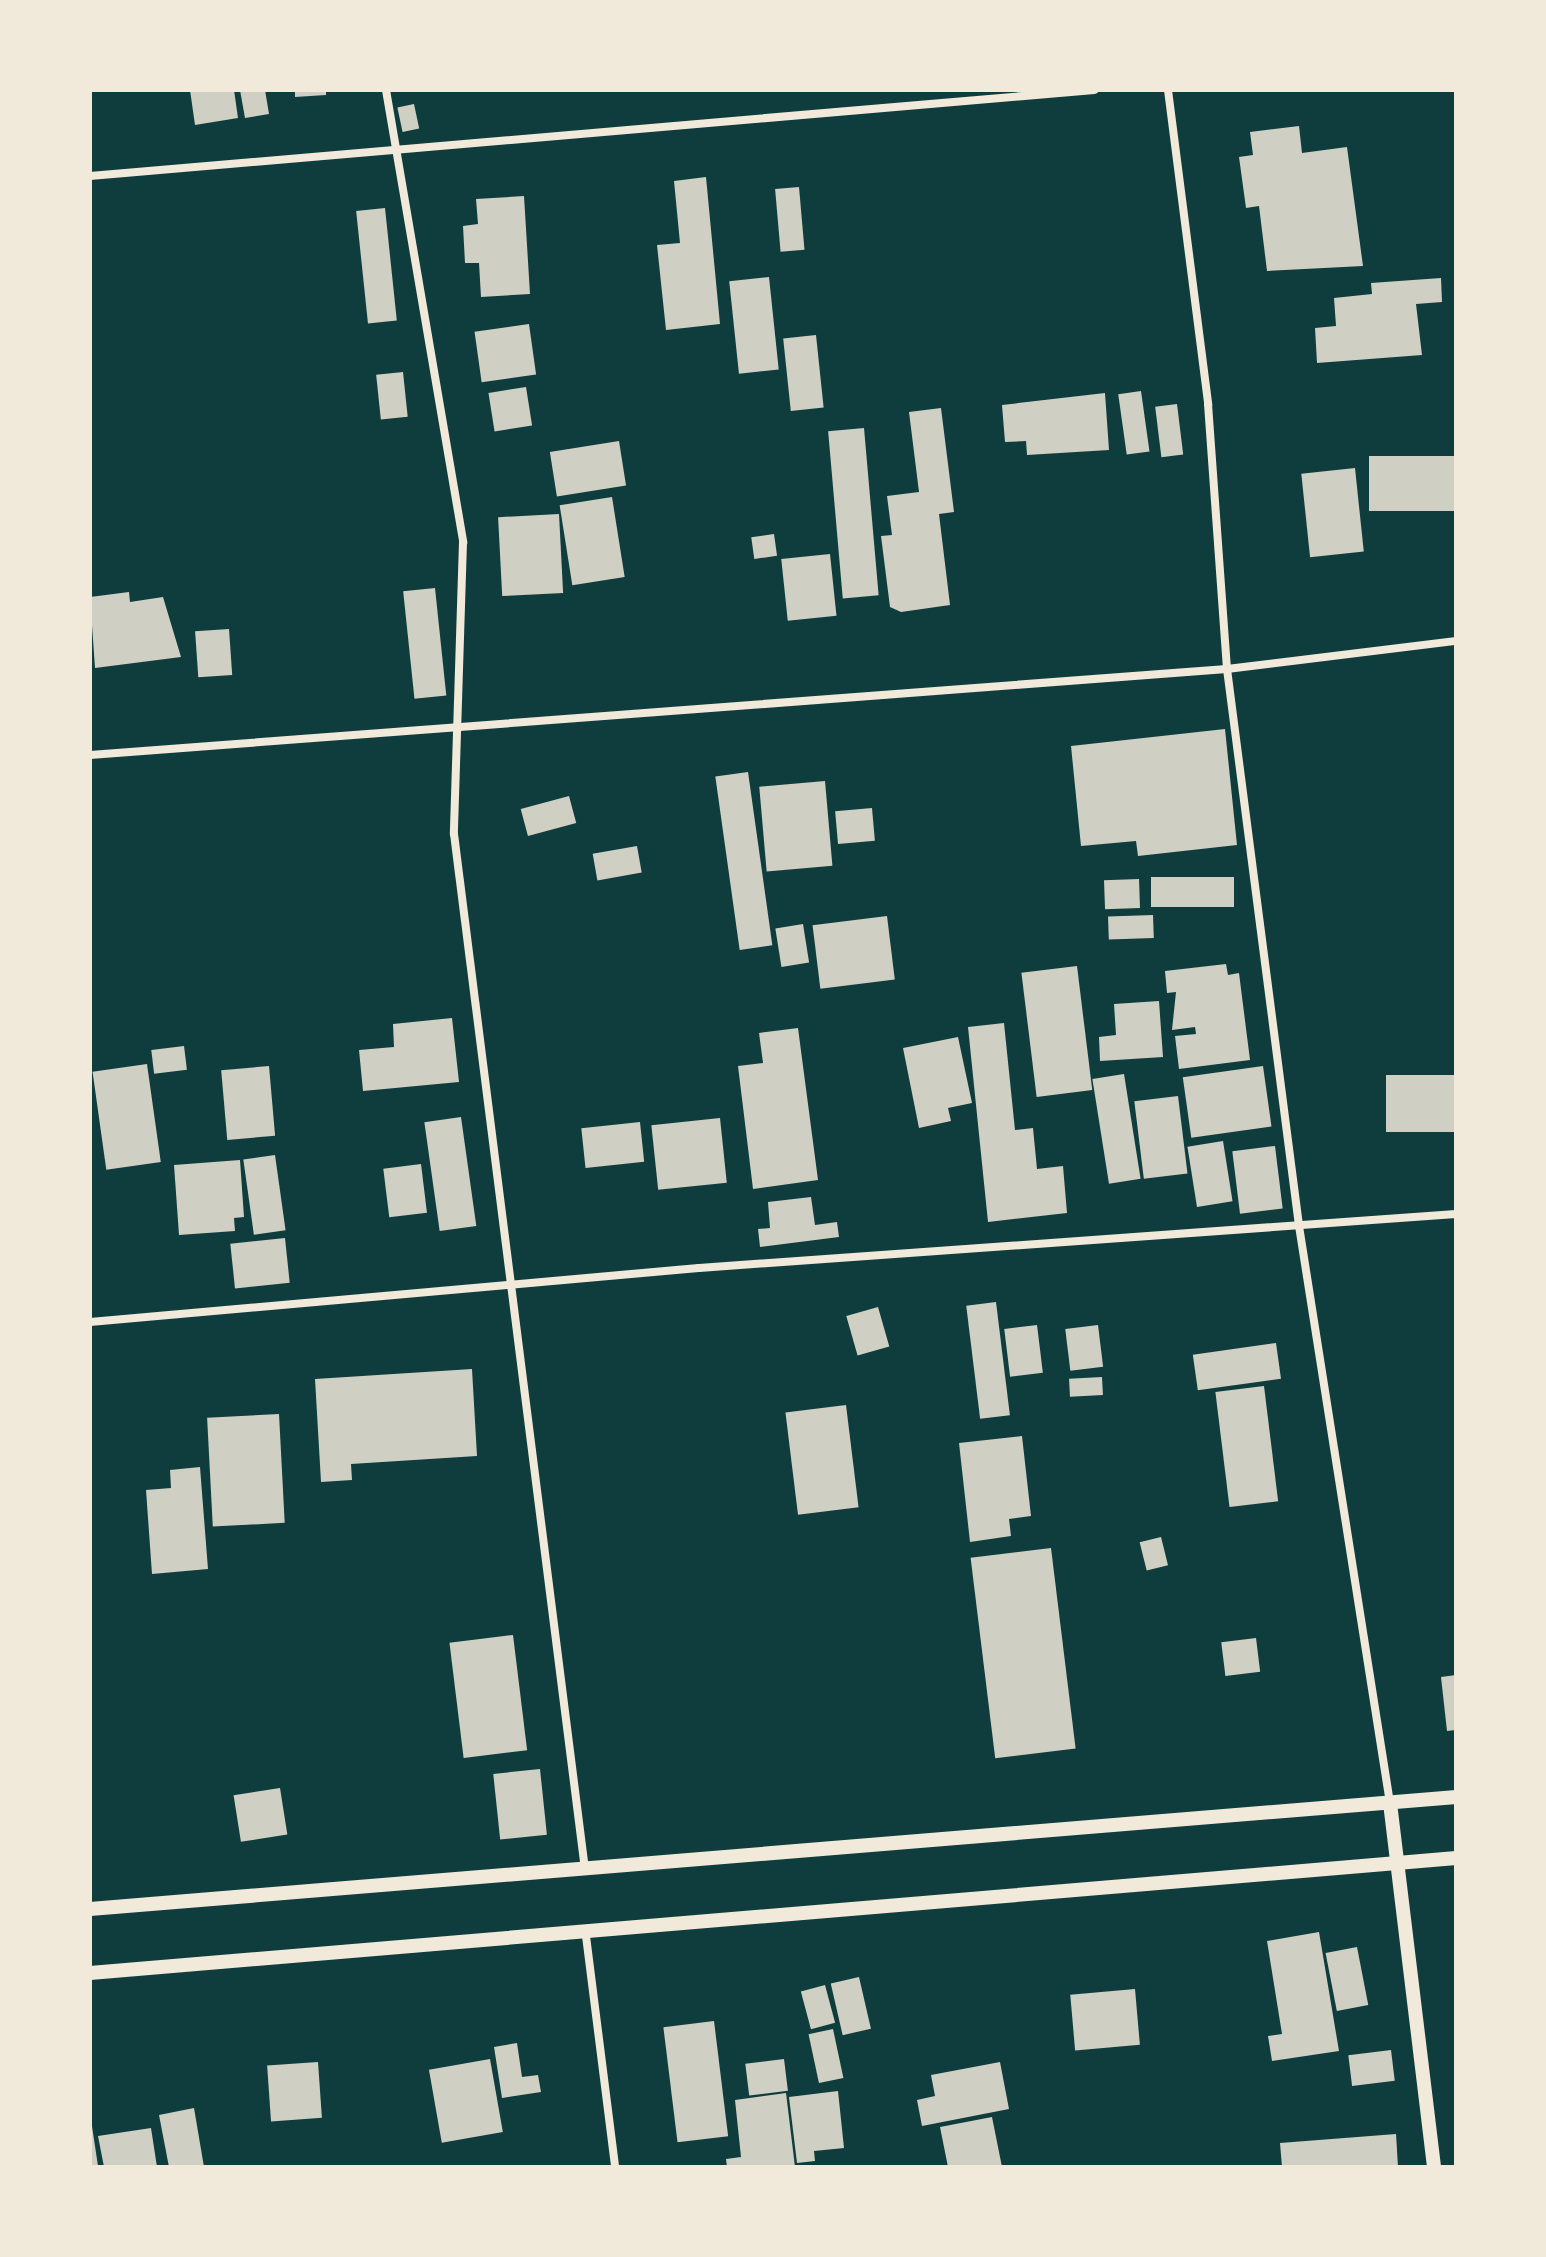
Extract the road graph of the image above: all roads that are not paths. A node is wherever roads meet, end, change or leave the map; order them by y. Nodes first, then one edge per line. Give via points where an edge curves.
1 (386, 90) edge
2 (1094, 90) edge
3 (1168, 90) edge
4 (393, 150) junction
5 (90, 176) edge
6 (1456, 641) edge
7 (1227, 669) junction
8 (455, 732) junction
9 (90, 755) edge
10 (1456, 1214) edge
11 (1299, 1226) junction
12 (510, 1290) junction
13 (90, 1322) edge
14 (1456, 1797) edge
15 (1390, 1803) junction
16 (1456, 1858) edge
17 (1402, 1863) junction
18 (585, 1869) junction
19 (90, 1909) edge
20 (586, 1936) junction
21 (90, 1973) edge
22 (615, 2167) edge
23 (1434, 2167) edge

1 - 4 street
2 - 4 street
3 - 7 street via 1208,404
4 - 5 street
4 - 8 street via 463,542
6 - 7 street
7 - 8 street via 828,695
7 - 11 street
8 - 9 street
8 - 12 street via 454,834
10 - 11 street
11 - 12 street via 699,1268
11 - 15 street
12 - 13 street
12 - 18 street
14 - 15 street
15 - 17 street
15 - 18 street
16 - 17 street
17 - 20 street
17 - 23 street
18 - 19 street
20 - 21 street
20 - 22 street

